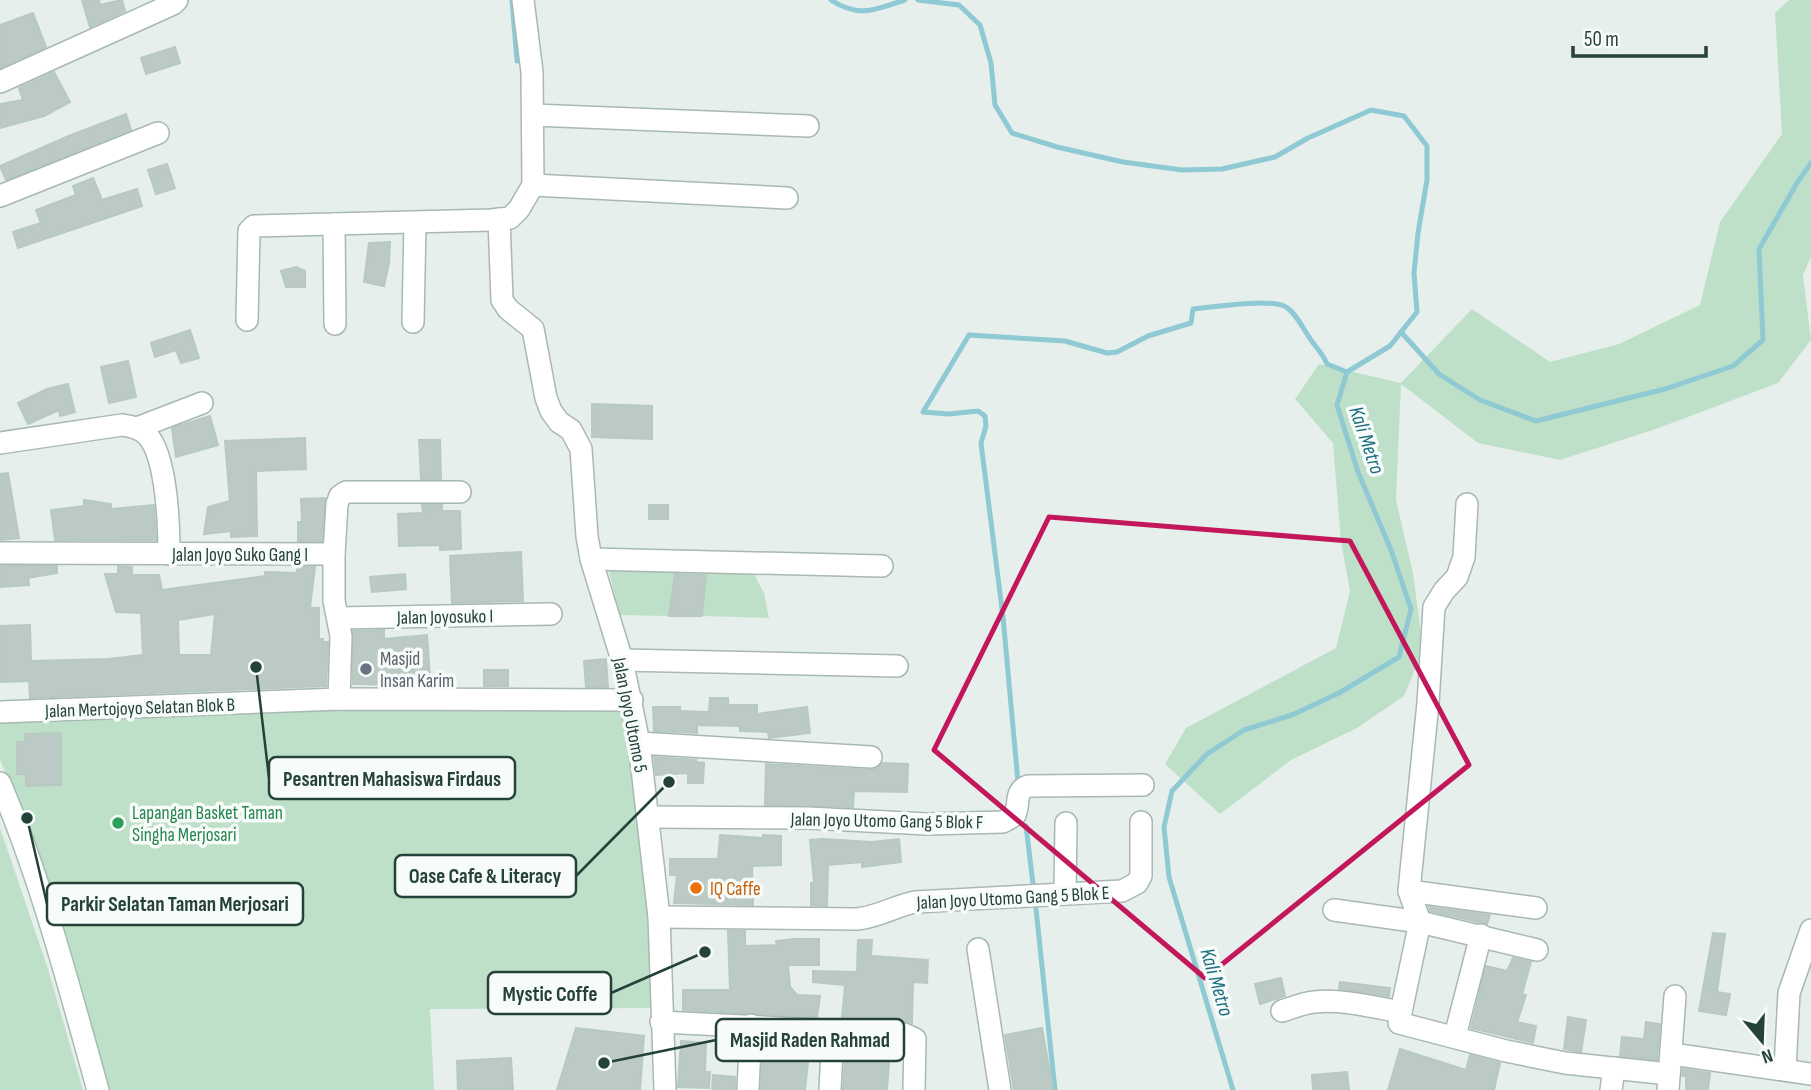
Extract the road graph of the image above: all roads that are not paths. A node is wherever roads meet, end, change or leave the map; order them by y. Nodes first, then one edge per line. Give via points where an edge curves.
1 (177, 0) edge
2 (523, 0) edge
3 (0, 82) edge
4 (533, 115) junction
5 (808, 126) dead end
6 (158, 133) dead end
7 (533, 185) junction
8 (0, 196) edge
9 (787, 198) dead end
10 (499, 219) junction
11 (415, 223) junction
12 (334, 224) junction
13 (247, 320) dead end
14 (414, 322) dead end
15 (335, 324) dead end
16 (202, 402) dead end
17 (137, 428) junction
18 (0, 443) edge
19 (460, 492) dead end
20 (1468, 504) dead end
21 (0, 552) edge
22 (169, 554) junction
23 (334, 554) junction
24 (592, 559) junction
25 (882, 566) dead end
26 (551, 614) dead end
27 (338, 618) junction
28 (622, 660) junction
29 (897, 666) dead end
30 (339, 699) junction
31 (624, 701) junction
32 (0, 712) edge
33 (639, 743) junction
34 (871, 757) dead end
35 (0, 783) edge
36 (1143, 785) dead end
37 (650, 817) junction
38 (1141, 822) dead end
39 (1066, 823) dead end
40 (1409, 891) junction
41 (1065, 894) junction
42 (1536, 908) dead end
43 (1334, 910) dead end
44 (659, 917) junction
45 (1420, 922) junction
46 (1811, 930) edge
47 (1481, 935) junction
48 (978, 949) dead end
49 (1537, 950) dead end
50 (1675, 996) dead end
51 (1282, 1011) dead end
52 (1401, 1012) junction
53 (662, 1022) junction
54 (751, 1026) junction
55 (833, 1030) junction
56 (1455, 1037) junction
57 (1615, 1068) junction
58 (1785, 1069) junction
59 (1670, 1073) edge
60 (1811, 1074) edge
61 (98, 1090) edge
62 (665, 1090) edge
63 (748, 1090) edge
64 (830, 1090) edge
65 (914, 1090) edge
66 (1000, 1090) edge
67 (1611, 1090) edge

1 - 3 street
2 - 4 street
4 - 5 street
4 - 7 street
6 - 8 street
7 - 9 street
7 - 10 street via 510,218
10 - 11 street
10 - 24 street, Jalan Joyo Utomo 5 via 502,300 533,328 546,398 581,449
11 - 12 street
11 - 14 street
12 - 13 street via 259,224 251,228
12 - 15 street
16 - 17 street
17 - 18 street via 122,425
17 - 22 street via 154,447 164,482
19 - 23 street via 346,492 337,504
20 - 40 street via 1464,557 1457,577 1434,607
21 - 22 street, Jalan Joyo Suko Gang I
22 - 23 street, Jalan Joyo Suko Gang I
23 - 27 street, Jalan Joyo Suko Gang I
24 - 25 street
24 - 28 street, Jalan Joyo Utomo 5
26 - 27 street, Jalan Joyosuko I
27 - 30 street, Jalan Joyo Suko Gang I
28 - 29 street
28 - 31 street, Jalan Joyo Utomo 5
30 - 31 street, Jalan Mertojoyo Selatan Blok B
30 - 32 street, Jalan Mertojoyo Selatan Blok B
31 - 33 street, Jalan Joyo Utomo 5
33 - 34 street
33 - 37 street, Jalan Joyo Utomo 5
35 - 61 street via 48,920
36 - 37 street, Jalan Joyo Utomo Gang 5 Blok F via 1028,786 1018,796 1015,815 1003,822
37 - 44 street, Jalan Joyo Utomo 5
38 - 41 street, Jalan Joyo Utomo Gang 5 Blok E via 1141,876 1137,883 1122,891
39 - 41 street
40 - 42 street
40 - 45 street
41 - 44 street, Jalan Joyo Utomo Gang 5 Blok E via 915,902 857,919
43 - 45 street
44 - 53 street, Jalan Joyo Utomo 5
45 - 47 street
45 - 52 street
46 - 58 street via 1789,993
47 - 49 street
47 - 56 street
48 - 66 street
50 - 59 street
51 - 52 street via 1332,1001
52 - 56 street via 1399,1023
53 - 54 street
53 - 62 street, Jalan Joyo Utomo 5
54 - 55 street
54 - 63 street
55 - 64 street
55 - 65 street via 904,1034 915,1039
56 - 57 street via 1565,1063
57 - 59 street
57 - 67 street
58 - 59 street
58 - 60 street

